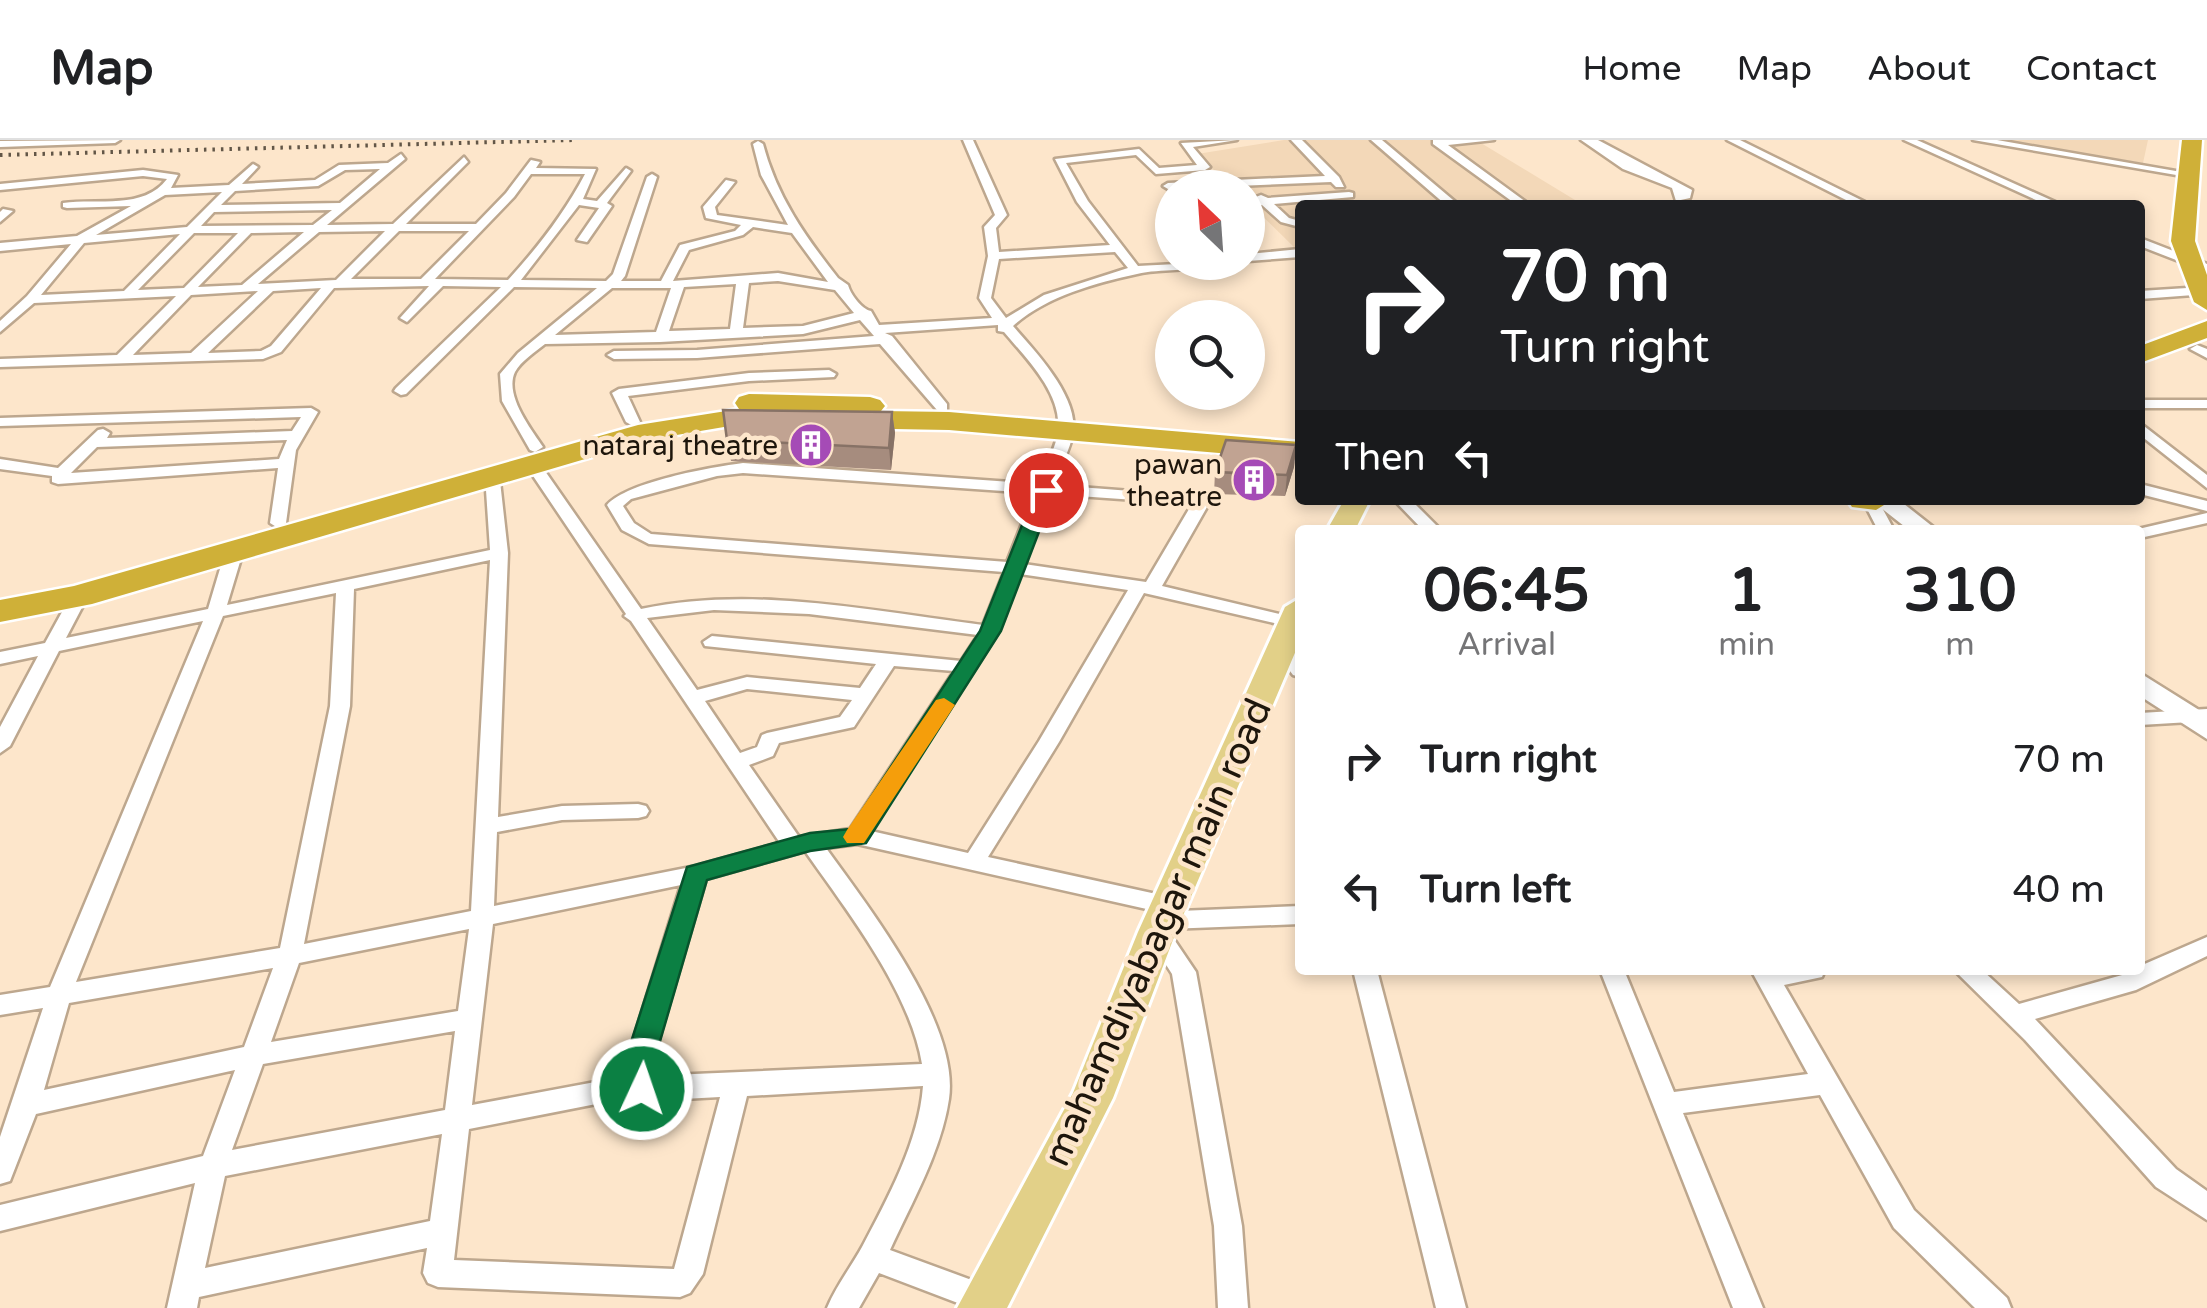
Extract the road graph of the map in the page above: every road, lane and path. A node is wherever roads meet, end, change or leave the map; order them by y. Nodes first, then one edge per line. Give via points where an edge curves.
1 (115, 140) edge
2 (968, 140) edge
3 (1172, 140) edge
4 (1232, 140) edge
5 (1296, 140) edge
6 (1376, 140) edge
7 (1489, 140) edge
8 (1588, 140) edge
9 (1732, 140) edge
10 (1909, 140) edge
11 (1978, 140) edge
12 (2192, 140) edge
13 (74, 141) edge
14 (1439, 142) edge
15 (0, 144) edge
16 (758, 144) dead end
17 (1185, 145) junction
18 (401, 157) dead end
19 (464, 160) dead end
20 (390, 166) junction
21 (253, 167) dead end
22 (1155, 170) edge
23 (1168, 170) edge
24 (626, 172) dead end
25 (2188, 174) junction
26 (652, 177) dead end
27 (1335, 179) junction
28 (1265, 181) edge
29 (730, 182) dead end
30 (0, 188) edge
31 (228, 188) junction
32 (163, 192) junction
33 (1349, 195) junction
34 (2207, 198) edge
35 (1354, 200) edge
36 (1447, 200) edge
37 (1517, 200) edge
38 (1683, 200) edge
39 (1855, 200) edge
40 (2045, 200) edge
41 (142, 202) junction
42 (579, 202) junction
43 (602, 202) junction
44 (1265, 202) edge
45 (1265, 203) edge
46 (67, 205) dead end
47 (341, 206) junction
48 (2207, 206) edge
49 (208, 209) junction
50 (1295, 223) edge
51 (749, 225) junction
52 (316, 227) junction
53 (396, 227) junction
54 (480, 227) junction
55 (248, 228) junction
56 (187, 230) junction
57 (798, 230) junction
58 (82, 238) junction
59 (583, 240) dead end
60 (2145, 245) edge
61 (0, 247) edge
62 (1117, 248) junction
63 (1295, 253) edge
64 (994, 256) junction
65 (1265, 256) edge
66 (2145, 259) edge
67 (1155, 268) edge
68 (1135, 270) junction
69 (2196, 275) edge
70 (743, 279) junction
71 (432, 282) junction
72 (508, 283) junction
73 (335, 284) junction
74 (611, 284) junction
75 (672, 284) junction
76 (844, 288) junction
77 (244, 289) junction
78 (189, 290) junction
79 (268, 290) junction
80 (130, 291) junction
81 (2145, 293) edge
82 (31, 299) junction
83 (866, 314) junction
84 (407, 318) dead end
85 (1001, 324) junction
86 (0, 328) edge
87 (883, 334) junction
88 (736, 335) junction
89 (610, 337) junction
90 (660, 338) junction
91 (541, 340) junction
92 (2205, 344) edge
93 (2145, 354) edge
94 (614, 355) junction
95 (123, 357) junction
96 (193, 359) junction
97 (0, 362) edge
98 (2145, 364) edge
99 (829, 374) dead end
100 (401, 392) dead end
101 (620, 393) junction
102 (2145, 404) edge
103 (2207, 404) edge
104 (942, 407) junction
105 (117, 419) junction
106 (0, 422) edge
107 (633, 422) junction
108 (1066, 423) junction
109 (2145, 431) edge
110 (295, 435) junction
111 (1295, 437) edge
112 (94, 442) junction
113 (1295, 450) edge
114 (534, 455) junction
115 (284, 463) junction
116 (0, 464) edge
117 (62, 474) junction
118 (493, 476) junction
119 (2207, 483) edge
120 (1046, 490) junction
121 (2145, 490) edge
122 (1407, 505) edge
123 (1885, 505) edge
124 (2207, 506) edge
125 (2207, 518) edge
126 (278, 523) junction
127 (1428, 525) edge
128 (1916, 525) edge
129 (2145, 532) edge
130 (234, 552) junction
131 (499, 553) junction
132 (1012, 568) junction
133 (345, 583) junction
134 (1145, 587) junction
135 (0, 595) edge
136 (79, 596) junction
137 (0, 611) edge
138 (216, 612) junction
139 (633, 616) junction
140 (990, 631) junction
141 (1295, 635) edge
142 (712, 642) dead end
143 (56, 647) junction
144 (0, 658) edge
145 (889, 659) junction
146 (968, 667) junction
147 (2145, 685) edge
148 (866, 695) junction
149 (692, 698) junction
150 (7, 719) edge
151 (2145, 719) edge
152 (2201, 720) edge
153 (0, 746) edge
154 (735, 762) junction
155 (638, 811) dead end
156 (487, 826) junction
157 (857, 836) junction
158 (802, 844) junction
159 (975, 859) junction
160 (696, 874) junction
161 (1295, 915) edge
162 (482, 918) junction
163 (1164, 919) junction
164 (2207, 946) edge
165 (290, 956) junction
166 (1367, 975) edge
167 (1614, 975) edge
168 (1765, 975) edge
169 (1971, 975) edge
170 (60, 992) junction
171 (0, 1005) edge
172 (2014, 1015) junction
173 (470, 1019) junction
174 (250, 1056) junction
175 (938, 1074) junction
176 (1826, 1083) junction
177 (737, 1084) junction
178 (632, 1086) junction
179 (1668, 1104) junction
180 (26, 1105) junction
181 (457, 1120) junction
182 (213, 1166) junction
183 (0, 1172) edge
184 (2207, 1207) edge
185 (0, 1218) edge
186 (444, 1231) junction
187 (872, 1257) junction
188 (185, 1297) edge
189 (983, 1304) edge
190 (842, 1308) edge
191 (1233, 1308) edge
192 (1452, 1308) edge
193 (1748, 1308) edge
194 (1996, 1308) edge

1 - 13 street
2 - 64 street via 1001,215 990,227
3 - 17 street
4 - 17 street
5 - 27 street
6 - 36 street
7 - 14 street
8 - 38 main road via 1629,166 1638,180
9 - 39 street
10 - 40 street
11 - 25 street
12 - 25 highway
13 - 15 street
14 - 37 street
16 - 57 street via 777,199
17 - 23 street via 1205,167
18 - 20 street
19 - 53 street
20 - 31 street via 345,166 318,183
20 - 47 street
21 - 31 street
22 - 62 street via 1139,152 1060,160
24 - 43 street
25 - 69 highway via 2184,240
26 - 74 street via 624,265
27 - 28 street
27 - 33 street
29 - 51 street via 709,214
30 - 32 street via 143,173 174,176
31 - 32 street
31 - 49 street
32 - 41 street
33 - 35 street
33 - 44 street
34 - 48 highway
41 - 46 street
41 - 58 street
42 - 43 street
42 - 54 street via 592,171 533,165
42 - 72 street
43 - 59 street via 606,206
45 - 50 street
47 - 49 street
47 - 52 street
49 - 56 street
51 - 57 street
51 - 75 street via 684,248
52 - 53 street
52 - 55 street
52 - 77 street
53 - 54 street
53 - 73 street
54 - 71 street
55 - 56 street
55 - 78 street
56 - 58 street
56 - 80 street
57 - 76 street
58 - 61 street
58 - 82 street
60 - 69 street
62 - 64 street
62 - 68 street
63 - 65 street
64 - 85 street via 985,298
66 - 69 street
67 - 68 street
68 - 85 street via 1050,295
69 - 81 street
70 - 75 street
70 - 76 street via 778,276
70 - 88 street
71 - 72 street
71 - 73 street
71 - 84 street
72 - 74 street
72 - 100 street
73 - 79 street
73 - 96 street via 272,352
74 - 75 street
74 - 91 street
75 - 90 street
76 - 83 street
77 - 78 street
77 - 79 street
78 - 80 street
78 - 95 street
79 - 96 street
80 - 82 street
82 - 86 street
83 - 87 street
83 - 88 street via 808,329
85 - 87 street
85 - 108 street via 1049,379
87 - 94 street via 715,353
87 - 104 street
88 - 90 street
89 - 90 street
89 - 91 street
89 - 94 street
91 - 114 street via 506,380
92 - 93 highway
92 - 98 highway
94 - 101 street
95 - 96 street
95 - 97 street
99 - 101 street via 750,376
101 - 107 street
102 - 103 street
104 - 107 highway via 736,404
104 - 108 highway
105 - 106 street
105 - 110 street via 310,412
105 - 112 street
107 - 114 highway
108 - 111 highway
108 - 113 highway
108 - 114 highway via 724,418
108 - 120 street
109 - 119 street
110 - 112 street
110 - 115 street
112 - 117 street
114 - 118 highway
114 - 126 highway
114 - 139 street
115 - 117 street via 58,479
115 - 126 street
116 - 117 street
118 - 130 highway
118 - 131 street
120 - 132 street
120 - 132 street via 731,468 625,496 615,505 638,536 649,539
120 - 134 street via 1203,500
121 - 124 street
122 - 127 street
123 - 128 main road
125 - 129 street
126 - 135 highway via 124,570
130 - 136 highway
130 - 138 street
131 - 133 street
131 - 156 street
132 - 134 street
132 - 140 street
133 - 138 street
133 - 165 street via 340,706
134 - 141 street
134 - 159 street
136 - 137 highway
136 - 143 street
138 - 143 street
138 - 170 street
139 - 140 street via 686,604 733,605
139 - 149 street
140 - 146 street
141 - 163 main road, mahamdiyabagar main road
142 - 145 street
143 - 144 street
143 - 150 street
145 - 146 street
145 - 148 street
146 - 157 street
147 - 152 main road
148 - 149 street via 747,683
148 - 154 street via 841,726 774,738 766,751
149 - 154 street
150 - 153 street
151 - 152 street
154 - 158 street
155 - 156 street via 562,813
156 - 162 street
157 - 158 street
157 - 159 street
158 - 160 street
158 - 175 street via 881,943
159 - 163 street
160 - 162 street
160 - 178 street
161 - 163 street
162 - 165 street
162 - 173 street
163 - 189 main road, mahamdiyabagar main road via 1092,1098
163 - 191 street via 1184,972 1228,1226
164 - 172 street via 2128,983
165 - 170 street
165 - 174 street
166 - 192 street
167 - 179 street
168 - 176 street
169 - 172 street
170 - 171 street
170 - 180 street
172 - 184 street via 2166,1178
173 - 174 street
173 - 181 street
174 - 180 street
174 - 182 street
175 - 177 street
175 - 187 street via 932,1116
176 - 179 street
176 - 194 street via 1904,1219
177 - 178 street
177 - 186 street via 688,1274 680,1283 438,1273
178 - 181 street
179 - 193 street
180 - 183 street
181 - 182 street
181 - 186 street
182 - 185 street
182 - 188 street
186 - 188 street
187 - 189 street
187 - 190 street

